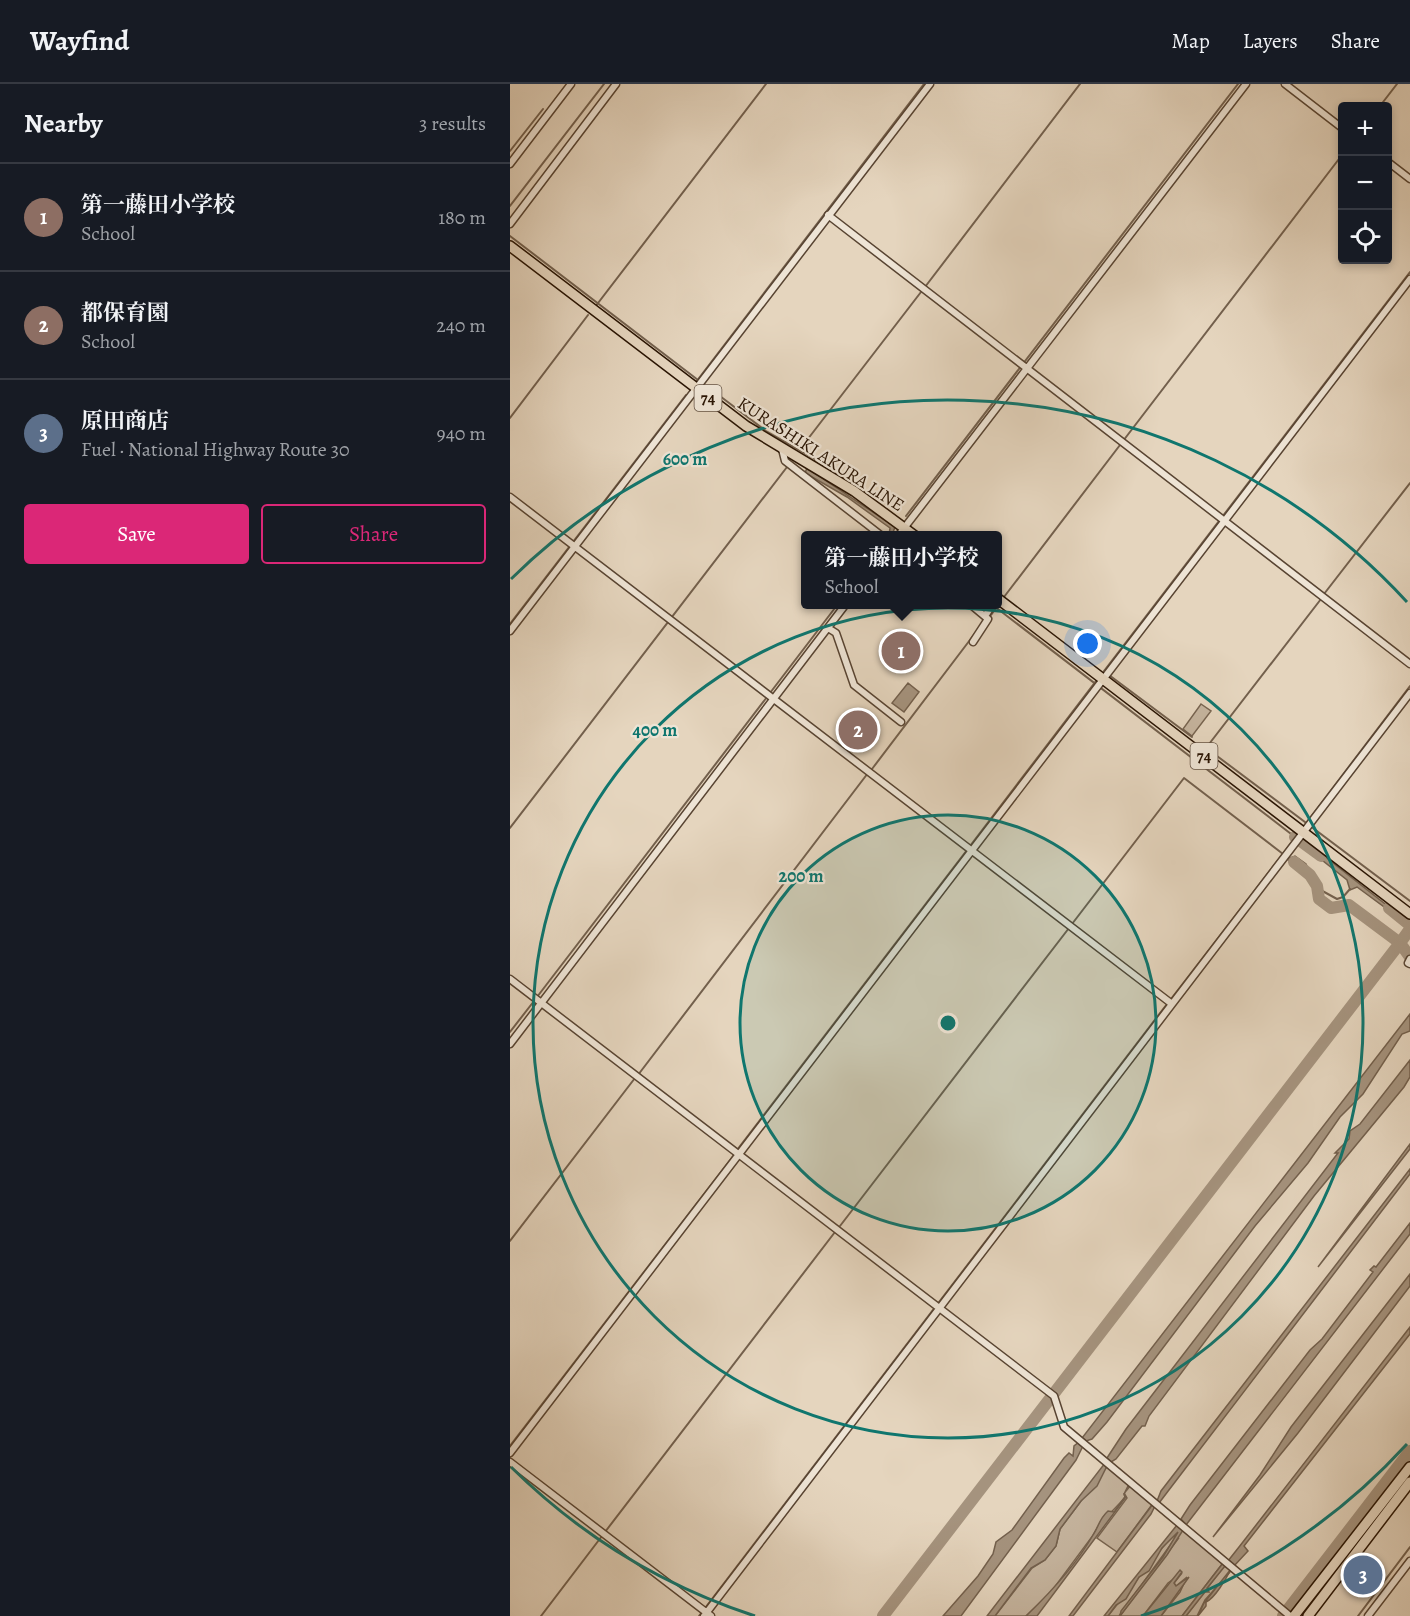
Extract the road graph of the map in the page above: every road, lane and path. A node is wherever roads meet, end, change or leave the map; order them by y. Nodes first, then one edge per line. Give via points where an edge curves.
1 (571, 84) edge
2 (616, 84) edge
3 (930, 84) edge
4 (1246, 84) edge
5 (1285, 84) edge
6 (1338, 125) edge
7 (510, 164) edge
8 (1392, 165) edge
9 (1410, 179) edge
10 (828, 215) junction
11 (510, 224) edge
12 (510, 246) edge
13 (1410, 279) edge
14 (1024, 366) junction
15 (697, 390) junction
16 (782, 449) junction
17 (510, 497) edge
18 (1222, 519) junction
19 (876, 531) edge
20 (902, 531) edge
21 (573, 544) junction
22 (1002, 607) edge
23 (842, 609) edge
24 (976, 609) edge
25 (990, 609) edge
26 (985, 616) junction
27 (828, 628) junction
28 (510, 631) edge
29 (973, 642) dead end
30 (1410, 664) edge
31 (1100, 684) junction
32 (1410, 693) edge
33 (774, 698) junction
34 (901, 722) dead end
35 (1304, 832) junction
36 (972, 850) junction
37 (1410, 914) edge
38 (1410, 960) edge
39 (1410, 964) edge
40 (510, 980) edge
41 (541, 1003) junction
42 (1172, 1004) junction
43 (510, 1044) edge
44 (739, 1154) junction
45 (937, 1307) junction
46 (510, 1453) edge
47 (510, 1462) edge
48 (1410, 1467) edge
49 (1410, 1482) edge
50 (1410, 1561) edge
51 (705, 1613) edge
52 (1291, 1616) edge
53 (1308, 1616) edge
54 (1368, 1616) edge

1 - 7 street
2 - 11 street
3 - 10 street
4 - 14 street
5 - 6 street
8 - 9 street
10 - 14 street
10 - 15 street
12 - 15 main road, KURASHIKI AKURA LINE / 74
13 - 18 street
14 - 18 street
14 - 20 street
15 - 16 main road, KURASHIKI AKURA LINE / 74
15 - 21 street
16 - 19 street via 785,461
16 - 20 main road, KURASHIKI AKURA LINE / 74 via 854,491
17 - 21 street
18 - 30 street
18 - 31 street
21 - 28 street
21 - 33 street
22 - 31 main road, 74
23 - 27 street
24 - 26 street
25 - 26 street
26 - 29 street via 988,621
27 - 33 street
27 - 34 street via 836,633 854,685
31 - 35 main road, 74
31 - 36 street
32 - 35 street
33 - 36 street
33 - 41 street
35 - 37 main road, 74
35 - 42 street
36 - 42 street
36 - 44 street
38 - 39 street
40 - 41 street
41 - 43 street
41 - 44 street
42 - 45 street
44 - 45 street
44 - 46 street
45 - 51 street
45 - 52 street via 1052,1394 1064,1426
47 - 51 street
48 - 52 main road
49 - 53 main road
50 - 54 street

